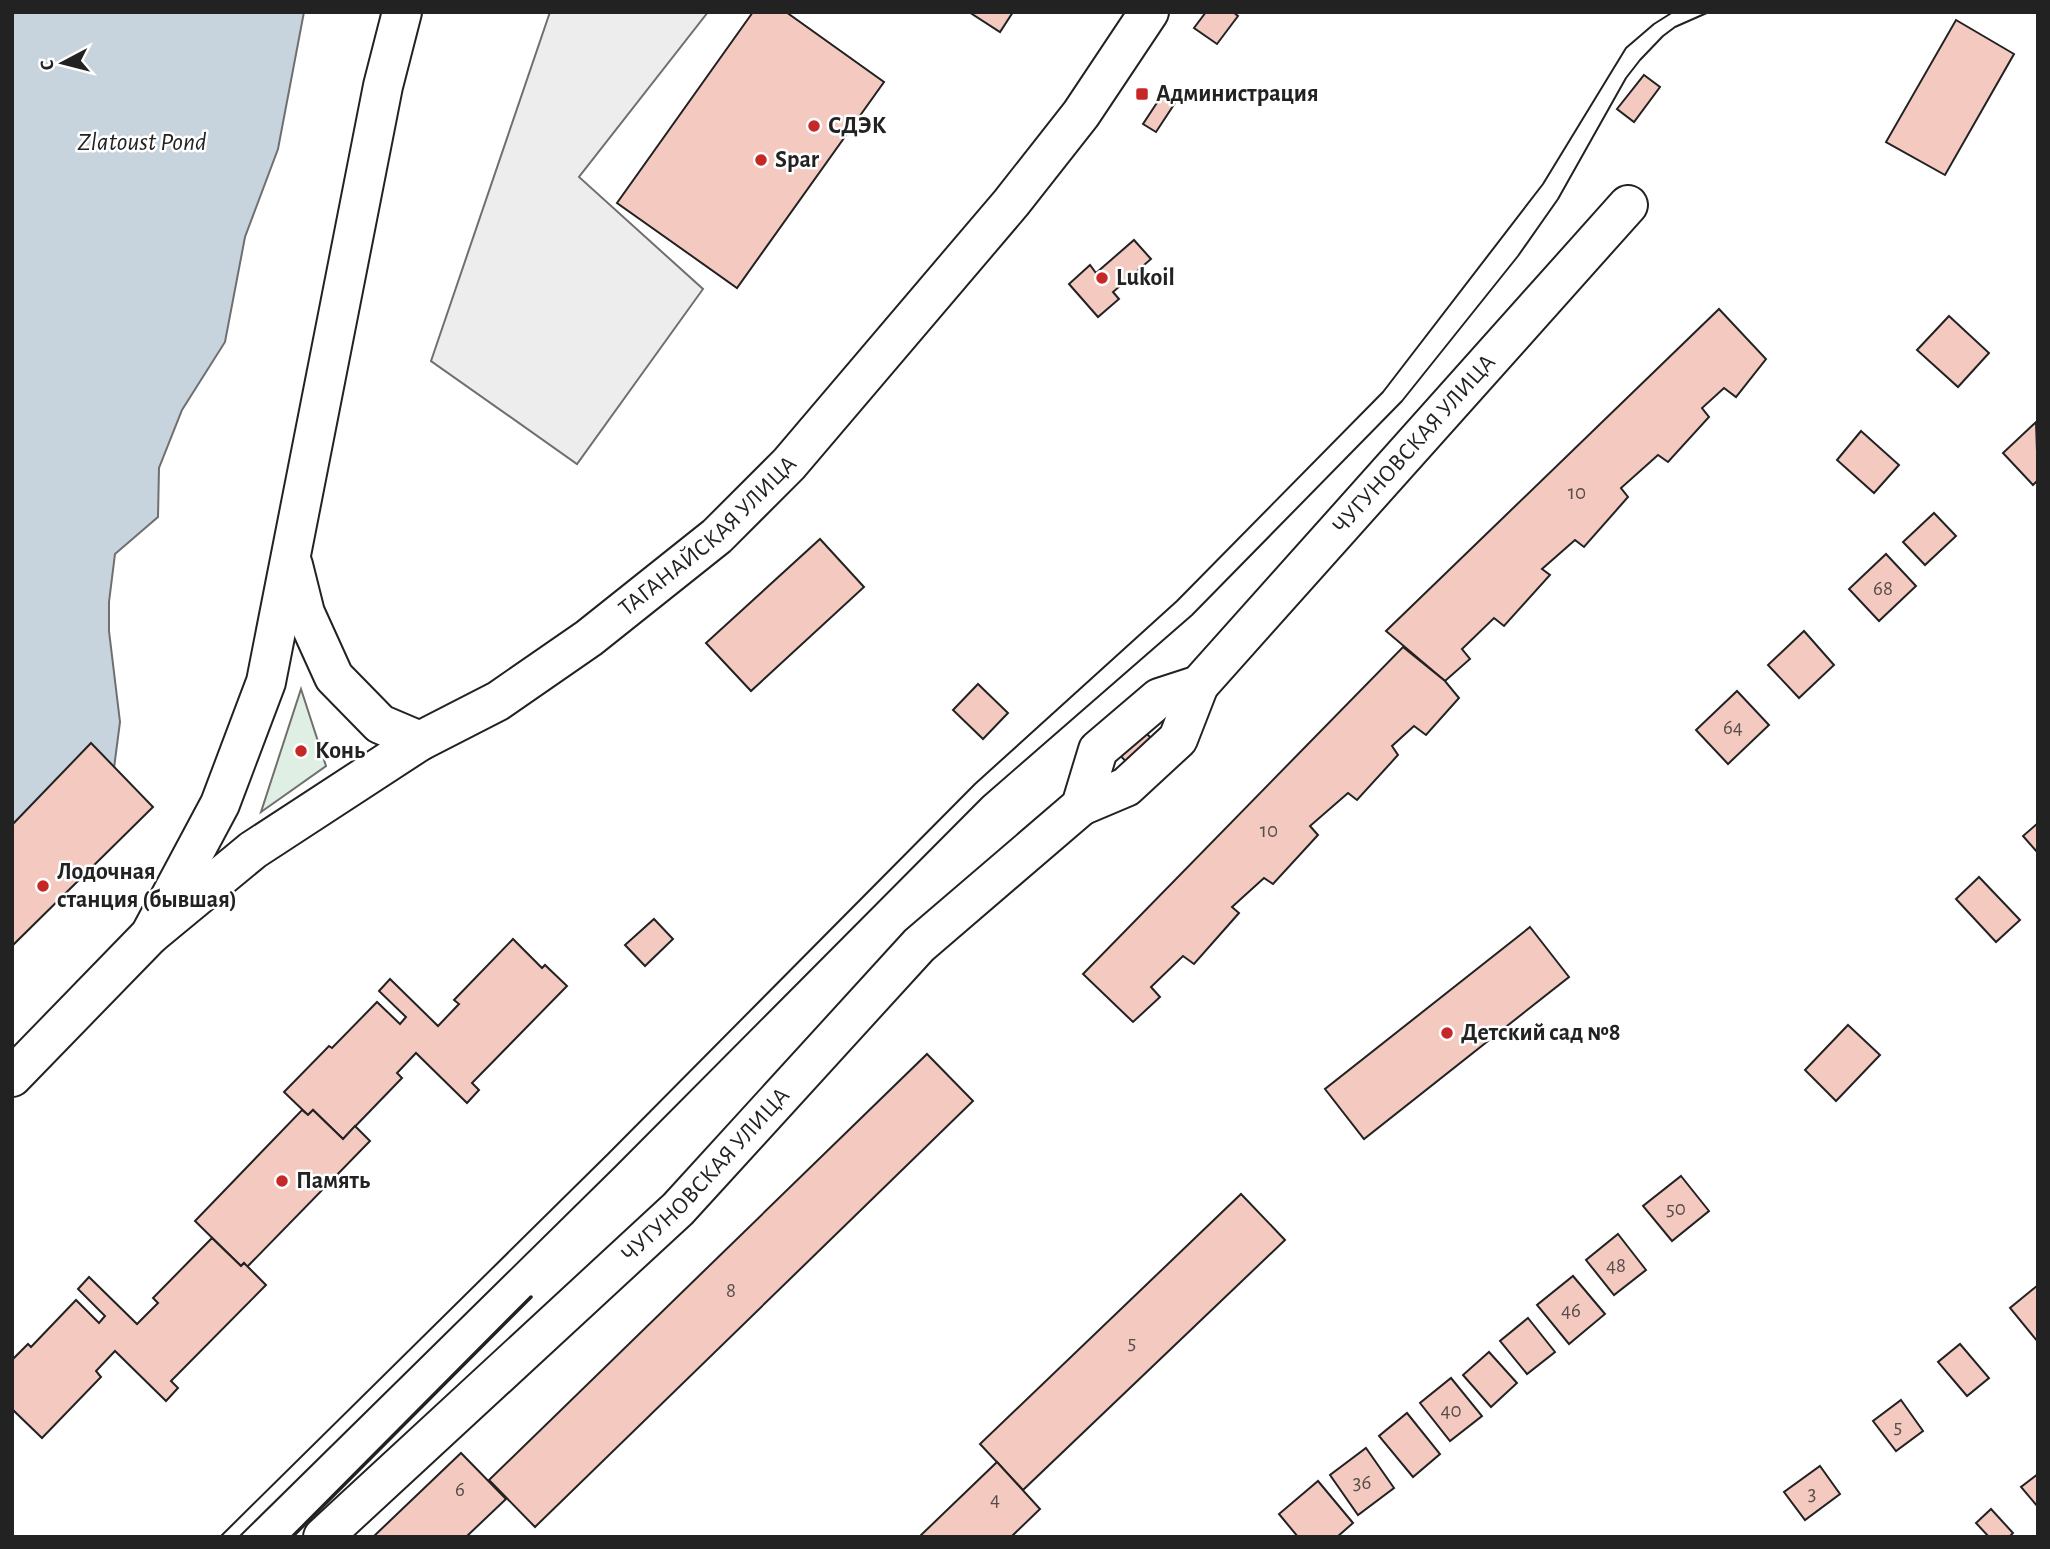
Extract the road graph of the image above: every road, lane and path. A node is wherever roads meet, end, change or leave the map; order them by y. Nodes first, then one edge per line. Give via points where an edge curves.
1 (402, 12) edge
2 (1149, 12) edge
3 (1628, 205) dead end
4 (290, 555) junction
5 (420, 741) junction
6 (150, 934) junction
7 (12, 1077) edge
8 (323, 1537) edge

1 - 4 main road via 383,86
2 - 5 main road, ТАГАНАЙСКАЯ УЛИЦА via 1081,114 1011,203 789,464 718,536 589,638 498,701
3 - 8 main road, ЧУГУНОВСКАЯ УЛИЦА via 1199,685 1159,698 1098,750 1081,806 919,945 678,1209
4 - 5 main road via 305,613 334,677 380,724
4 - 6 main road via 266,682 220,804
5 - 6 main road, ТАГАНАЙСКАЯ УЛИЦА via 253,849
6 - 7 main road

